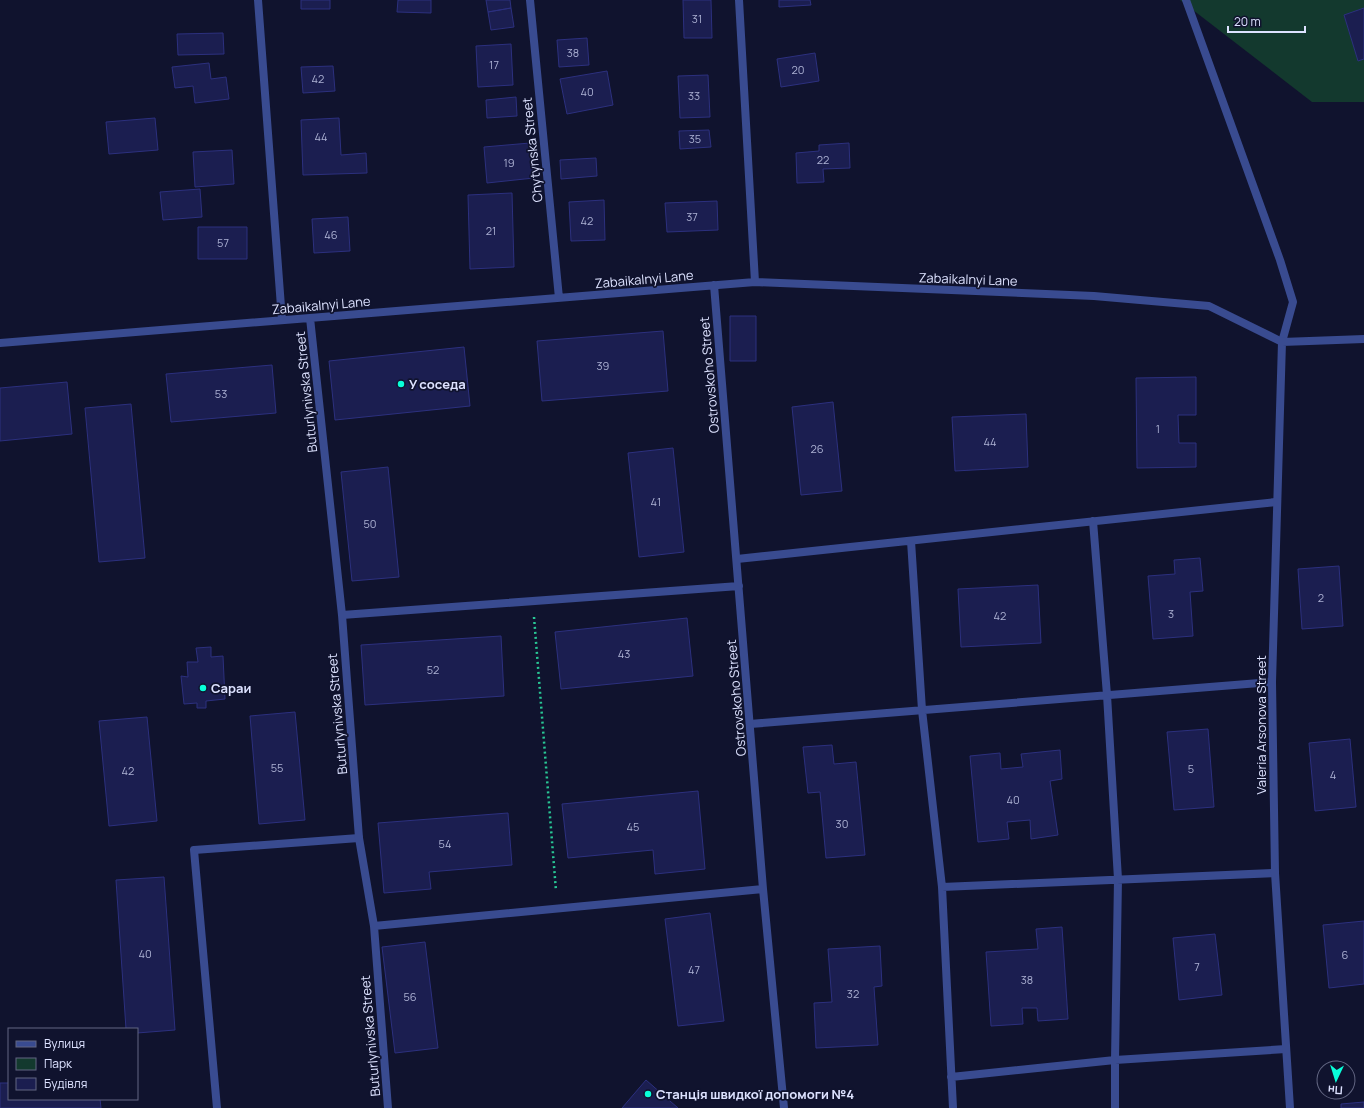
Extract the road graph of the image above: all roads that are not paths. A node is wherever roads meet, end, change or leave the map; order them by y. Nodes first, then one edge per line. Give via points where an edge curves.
1 (258, 0) edge
2 (530, 0) edge
3 (739, 0) edge
4 (1186, 0) edge
5 (755, 282) junction
6 (714, 285) junction
7 (559, 298) junction
8 (310, 318) junction
9 (282, 320) junction
10 (1364, 339) edge
11 (1282, 342) junction
12 (0, 343) edge
13 (1276, 502) junction
14 (1093, 522) junction
15 (911, 541) junction
16 (737, 559) junction
17 (739, 586) junction
18 (342, 615) junction
19 (1272, 682) junction
20 (1107, 695) junction
21 (922, 710) junction
22 (750, 724) junction
23 (359, 838) junction
24 (1275, 873) junction
25 (1118, 879) junction
26 (942, 887) junction
27 (763, 889) junction
28 (374, 926) junction
29 (1286, 1049) junction
30 (1115, 1060) junction
31 (951, 1077) junction
32 (217, 1108) edge
33 (388, 1108) edge
34 (784, 1108) edge
35 (953, 1108) edge
36 (1115, 1108) edge
37 (1290, 1108) edge

1 - 9 street, Buturlynivska Street
2 - 7 street, Chytynska Street
3 - 5 street
4 - 11 street, Valeria Arsonova Street via 1293,302
5 - 6 street, Zabaikalnyi Lane
5 - 11 street, Zabaikalnyi Lane via 1094,296 1208,306
6 - 7 street, Zabaikalnyi Lane
6 - 16 street, Ostrovskoho Street
7 - 8 street, Zabaikalnyi Lane
8 - 9 street, Zabaikalnyi Lane
8 - 18 street, Buturlynivska Street
9 - 12 street, Zabaikalnyi Lane
10 - 11 street
11 - 13 street, Valeria Arsonova Street
13 - 14 street
13 - 19 street, Valeria Arsonova Street
14 - 15 street
14 - 20 street
15 - 16 street
15 - 21 street
16 - 17 street, Ostrovskoho Street
17 - 18 street
17 - 22 street, Ostrovskoho Street
18 - 23 street, Buturlynivska Street
19 - 20 street
19 - 24 street, Valeria Arsonova Street
20 - 21 street
20 - 25 street
21 - 22 street
21 - 26 street
22 - 27 street, Ostrovskoho Street
23 - 28 street, Buturlynivska Street
23 - 32 street via 194,850
24 - 25 street
24 - 29 street, Valeria Arsonova Street
25 - 26 street
25 - 30 street
26 - 31 street
27 - 28 street
27 - 34 street, Ostrovskoho Street
28 - 33 street, Buturlynivska Street
29 - 30 street
29 - 37 street, Valeria Arsonova Street
30 - 31 street
30 - 36 street
31 - 35 street

